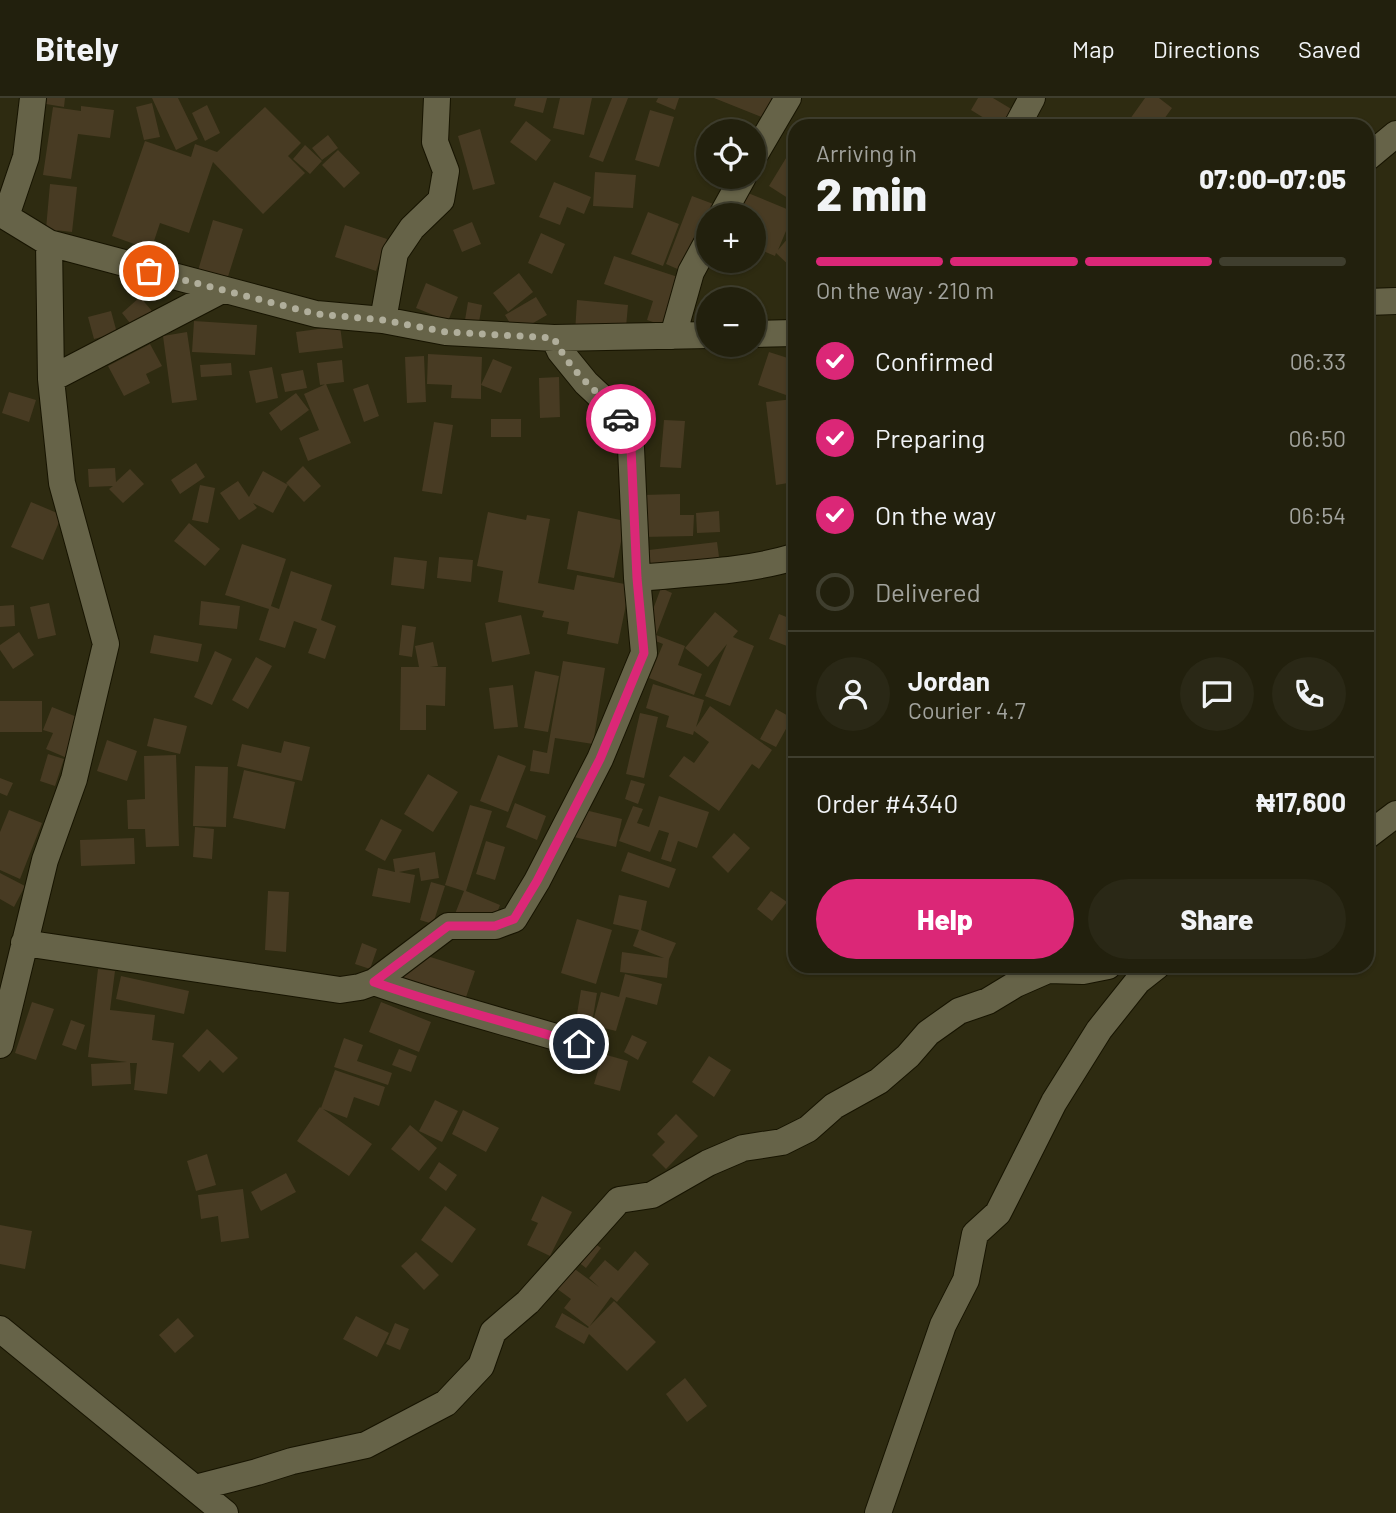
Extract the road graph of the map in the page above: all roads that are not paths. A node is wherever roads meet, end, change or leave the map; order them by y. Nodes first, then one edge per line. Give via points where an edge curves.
1 (33, 98) edge
2 (437, 98) edge
3 (788, 98) edge
4 (1032, 98) edge
5 (1021, 119) edge
6 (1396, 134) edge
7 (766, 136) edge
8 (1374, 152) edge
9 (3, 215) edge
10 (49, 243) junction
11 (696, 263) edge
12 (222, 290) junction
13 (1396, 301) edge
14 (1374, 302) edge
15 (383, 320) junction
16 (788, 332) edge
17 (766, 333) edge
18 (696, 335) edge
19 (673, 336) junction
20 (554, 338) junction
21 (51, 379) junction
22 (788, 558) edge
23 (637, 578) junction
24 (1396, 814) edge
25 (1374, 831) edge
26 (24, 943) junction
27 (1041, 973) edge
28 (1148, 973) edge
29 (374, 982) junction
30 (579, 1044) dead end
31 (0, 1045) edge
32 (0, 1329) edge
33 (195, 1488) junction
34 (225, 1513) edge
35 (878, 1513) edge

1 - 9 street via 26,157
2 - 15 street via 435,142 446,171 441,200 412,228 395,253
3 - 7 street
4 - 5 street
6 - 8 street
9 - 10 street
10 - 12 street
10 - 21 street
11 - 19 street
12 - 15 street via 316,314
12 - 21 street
13 - 14 street
15 - 20 street via 446,332
16 - 17 street
18 - 19 street
19 - 20 street
20 - 23 street via 586,383 618,412 631,448
21 - 26 street via 62,483 106,645 74,779 45,860
22 - 23 street
23 - 29 street via 643,622 641,663 600,759 514,919 495,926 448,926
24 - 25 street
26 - 29 street via 340,990
26 - 31 street
27 - 33 street via 959,1011 928,1032 879,1081 834,1106 808,1129 782,1142 743,1148 652,1195 619,1200 528,1302 493,1332 481,1366 446,1403 366,1445
28 - 35 street via 1098,1030 1054,1102 998,1213 975,1234 966,1280 943,1325
29 - 30 street
32 - 33 street
33 - 34 street

